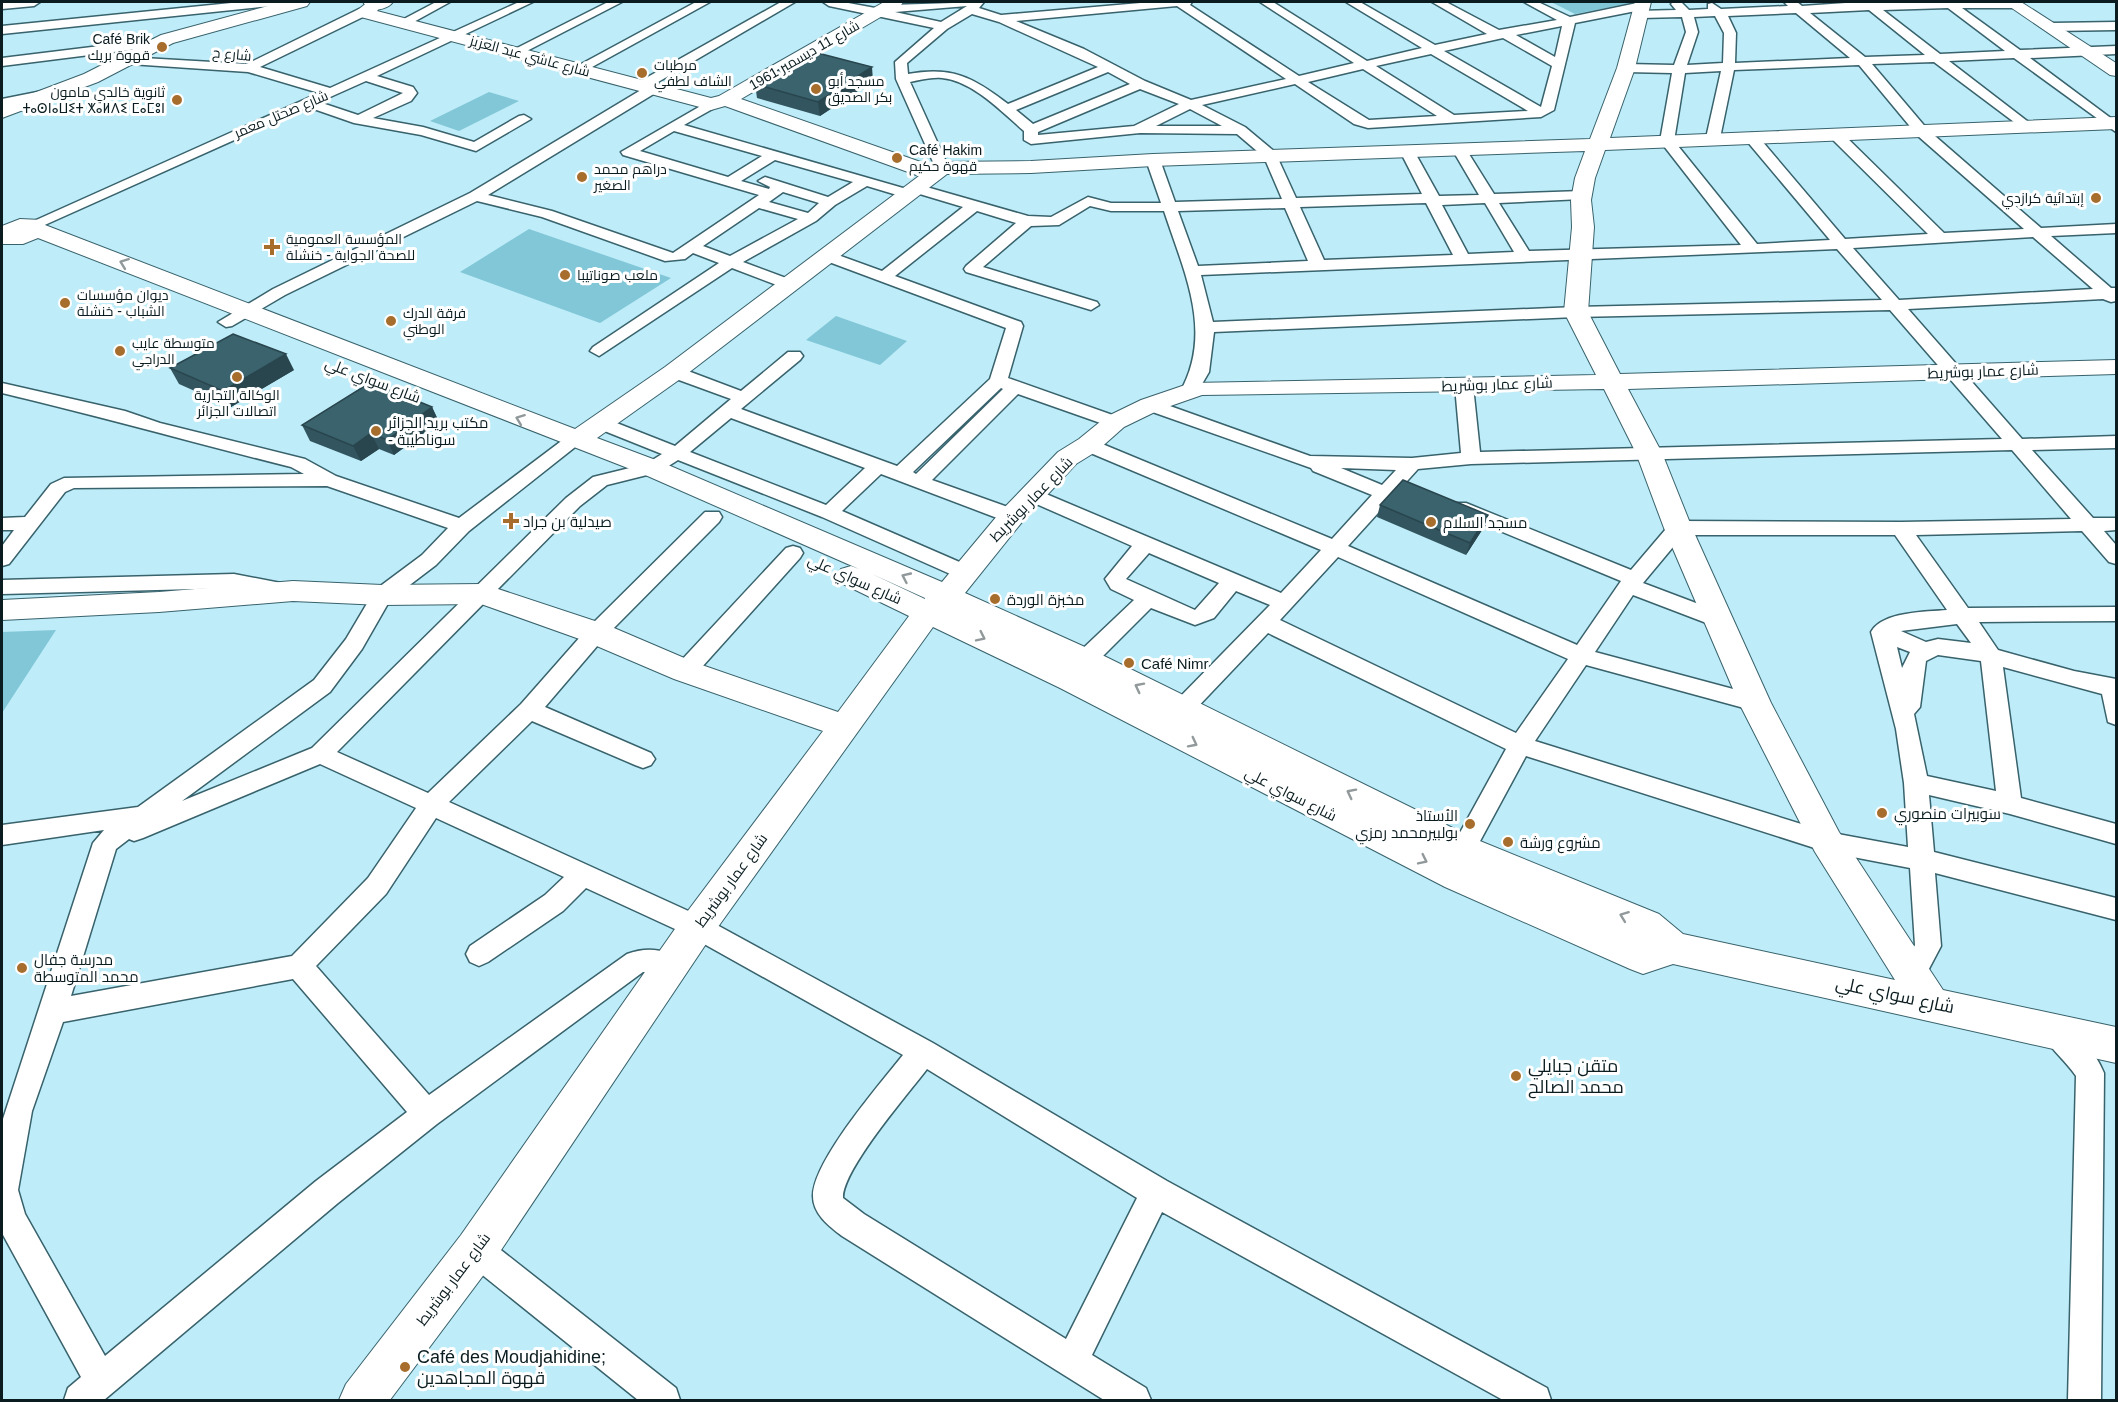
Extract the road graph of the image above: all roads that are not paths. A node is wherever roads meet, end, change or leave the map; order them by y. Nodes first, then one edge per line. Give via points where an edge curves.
1 (34, 2) edge
2 (444, 2) edge
3 (527, 2) edge
4 (616, 2) edge
5 (704, 2) edge
6 (789, 2) edge
7 (829, 2) edge
8 (1178, 2) edge
9 (1186, 2) edge
10 (1266, 2) edge
11 (1352, 2) edge
12 (1438, 2) edge
13 (1530, 2) edge
14 (1674, 2) edge
15 (1706, 2) edge
16 (1948, 3) edge
17 (2013, 3) edge
18 (975, 4) edge
19 (1868, 4) edge
20 (2, 5) edge
21 (288, 5) edge
22 (373, 5) edge
23 (1795, 6) edge
24 (1642, 7) edge
25 (884, 8) edge
26 (1687, 14) junction
27 (1720, 14) junction
28 (1002, 19) junction
29 (406, 21) junction
30 (1569, 21) junction
31 (943, 26) junction
32 (2116, 26) edge
33 (2052, 27) junction
34 (2, 30) edge
35 (1500, 34) junction
36 (455, 35) junction
37 (157, 44) junction
38 (1433, 49) junction
39 (2116, 50) edge
40 (517, 51) junction
41 (2086, 51) junction
42 (2015, 54) junction
43 (1936, 56) junction
44 (135, 61) junction
45 (1862, 61) junction
46 (2, 62) edge
47 (1365, 63) junction
48 (1558, 64) junction
49 (1108, 67) junction
50 (1727, 67) junction
51 (249, 68) junction
52 (1626, 68) junction
53 (578, 69) junction
54 (1679, 69) junction
55 (2116, 71) edge
56 (365, 77) junction
57 (902, 79) junction
58 (1296, 80) junction
59 (1140, 84) junction
60 (647, 88) junction
61 (58, 92) junction
62 (330, 92) junction
63 (305, 102) junction
64 (718, 102) junction
65 (2, 103) edge
66 (1190, 104) junction
67 (1007, 109) junction
68 (2, 112) edge
69 (506, 113) dead end
70 (1541, 113) junction
71 (2, 120) edge
72 (359, 120) junction
73 (1452, 120) junction
74 (2115, 125) edge
75 (672, 126) junction
76 (2026, 128) junction
77 (1031, 130) junction
78 (1137, 130) junction
79 (1240, 130) junction
80 (1923, 133) junction
81 (1837, 136) junction
82 (1751, 137) junction
83 (1713, 138) junction
84 (1667, 141) junction
85 (1600, 142) junction
86 (1459, 148) junction
87 (1407, 151) junction
88 (775, 154) junction
89 (1270, 155) junction
90 (1153, 160) junction
91 (938, 171) junction
92 (735, 177) junction
93 (865, 181) junction
94 (911, 191) junction
95 (770, 195) junction
96 (1582, 195) junction
97 (475, 196) junction
98 (1433, 199) junction
99 (1489, 199) junction
100 (830, 202) junction
101 (1292, 202) junction
102 (975, 205) junction
103 (1170, 207) junction
104 (811, 218) junction
105 (1027, 221) junction
106 (2116, 228) edge
107 (14, 230) edge
108 (2038, 232) junction
109 (1940, 238) junction
110 (1842, 244) junction
111 (691, 248) junction
112 (1753, 249) junction
113 (827, 256) junction
114 (1524, 256) junction
115 (1580, 256) junction
116 (1463, 259) junction
117 (731, 262) junction
118 (1318, 265) junction
119 (1192, 271) junction
120 (885, 276) junction
121 (788, 284) junction
122 (2113, 296) edge
123 (1091, 305) dead end
124 (1897, 305) junction
125 (1576, 312) junction
126 (235, 317) junction
127 (1206, 327) junction
128 (599, 351) dead end
129 (794, 356) dead end
130 (2116, 367) edge
131 (1955, 371) junction
132 (674, 372) junction
133 (1613, 380) junction
134 (1006, 384) junction
135 (1464, 386) junction
136 (2, 388) edge
137 (1189, 392) junction
138 (745, 398) junction
139 (1150, 405) junction
140 (730, 411) junction
141 (1115, 422) junction
142 (603, 424) junction
143 (2116, 442) edge
144 (2017, 443) junction
145 (1088, 445) junction
146 (565, 446) junction
147 (1649, 453) junction
148 (1471, 458) junction
149 (1308, 462) junction
150 (1412, 464) junction
151 (651, 466) junction
152 (877, 467) junction
153 (899, 475) junction
154 (329, 480) junction
155 (919, 483) junction
156 (1390, 487) junction
157 (1417, 490) edge
158 (1032, 495) junction
159 (1439, 499) edge
160 (829, 513) junction
161 (1012, 516) junction
162 (712, 517) junction
163 (28, 523) junction
164 (2, 524) edge
165 (2116, 524) edge
166 (2087, 525) junction
167 (462, 526) junction
168 (1678, 528) junction
169 (1901, 529) junction
170 (1146, 543) junction
171 (1333, 547) junction
172 (793, 553) junction
173 (2116, 557) edge
174 (2, 559) edge
175 (964, 572) junction
176 (1232, 582) junction
177 (1632, 582) junction
178 (2, 587) edge
179 (293, 591) junction
180 (483, 594) junction
181 (382, 595) junction
182 (1148, 598) junction
183 (1284, 603) junction
184 (938, 604) junction
185 (2, 610) edge
186 (2116, 614) edge
187 (1964, 616) junction
188 (1717, 619) junction
189 (1265, 622) junction
190 (1882, 632) junction
191 (596, 633) junction
192 (1925, 650) junction
193 (1582, 656) junction
194 (1991, 656) junction
195 (1078, 670) junction
196 (685, 671) junction
197 (2114, 687) edge
198 (1755, 703) junction
199 (1182, 709) junction
200 (529, 710) junction
201 (2116, 716) edge
202 (843, 726) junction
203 (1907, 729) junction
204 (1520, 745) junction
205 (320, 754) junction
206 (643, 759) dead end
207 (1916, 783) junction
208 (2010, 804) junction
209 (431, 805) junction
210 (140, 816) junction
211 (2116, 834) edge
212 (2, 835) edge
213 (1827, 842) junction
214 (105, 843) junction
215 (1462, 849) junction
216 (1923, 860) junction
217 (583, 874) junction
218 (2116, 909) edge
219 (697, 927) junction
220 (1673, 948) junction
221 (479, 954) dead end
222 (299, 966) junction
223 (669, 968) junction
224 (1921, 988) junction
225 (53, 1012) junction
226 (2053, 1031) junction
227 (2116, 1045) edge
228 (923, 1052) junction
229 (428, 1114) junction
230 (1156, 1192) junction
231 (476, 1250) junction
232 (1072, 1362) junction
233 (91, 1391) edge
234 (362, 1401) edge
235 (664, 1401) edge
236 (1134, 1401) edge
237 (1535, 1401) edge
238 (2085, 1401) edge

1 - 20 street
2 - 29 street
3 - 36 street, شارع صحتل معمر
4 - 40 street
5 - 53 street
6 - 60 street
7 - 25 street
8 - 9 street
8 - 28 street
8 - 58 street
10 - 47 street
11 - 38 street
12 - 35 street
13 - 30 street
14 - 26 street
15 - 27 street
16 - 17 street
16 - 19 street
16 - 42 street
17 - 33 main road
18 - 25 street
18 - 28 street via 989,17
18 - 31 street
19 - 23 street
19 - 43 street
21 - 34 street via 260,3
21 - 37 main road
21 - 44 main road
22 - 29 main road, شارع عاشي عبد العزيز
22 - 51 street
23 - 27 street
23 - 45 street
24 - 26 street
24 - 30 street
24 - 52 main road
25 - 31 street
25 - 64 main road, شارع 11 ديسمبر 1961
26 - 27 street
26 - 54 street via 1692,32
27 - 50 street via 1731,34
28 - 49 street
29 - 36 main road, شارع عاشي عبد العزيز
30 - 35 street
30 - 48 street
31 - 57 street via 904,58 900,66
32 - 33 street
33 - 41 main road
35 - 38 street
35 - 48 street
36 - 40 main road, شارع عاشي عبد العزيز
36 - 56 street, شارع صحتل معمر
37 - 44 main road
37 - 46 street
38 - 47 street
38 - 70 street
39 - 41 street
40 - 53 main road, شارع عاشي عبد العزيز
41 - 42 street
41 - 55 main road
42 - 43 street
42 - 74 street
43 - 45 street
43 - 76 street
44 - 51 street, شارع ح
44 - 61 main road
44 - 71 main road via 109,77
45 - 50 street
45 - 80 street
47 - 58 street
47 - 73 street
48 - 70 street via 1547,110
49 - 59 street
49 - 67 street
50 - 54 street
50 - 83 street
51 - 62 street, شارع ح
52 - 54 street
52 - 85 main road
53 - 60 main road, شارع عاشي عبد العزيز
54 - 84 street
56 - 62 street, شارع صحتل معمر
56 - 72 street via 410,93
57 - 67 street via 949,75
57 - 91 street
58 - 66 street
58 - 73 street via 1363,123
59 - 66 street
59 - 77 street
60 - 64 main road, شارع عاشي عبد العزيز
60 - 97 street
61 - 65 street
61 - 68 main road
62 - 63 street, شارع صحتل معمر
63 - 72 street
63 - 107 street, شارع صحتل معمر
64 - 75 street
64 - 91 main road, شارع عاشي عبد العزيز
66 - 78 street
66 - 79 street
67 - 77 street
69 - 72 street via 525,119 476,147 423,131
70 - 73 street
74 - 76 main road
75 - 88 street
75 - 92 street via 628,152
76 - 80 main road
77 - 78 street via 1031,140
78 - 79 street
79 - 89 street
80 - 81 main road
80 - 108 street
81 - 82 main road
81 - 109 street
82 - 83 main road
82 - 110 street
83 - 84 main road
84 - 85 main road
84 - 112 street
85 - 86 main road
85 - 96 main road
86 - 87 main road
86 - 99 street
87 - 89 main road
87 - 98 street
88 - 92 street
88 - 93 street
89 - 90 main road
89 - 101 street
90 - 91 main road
90 - 103 street
91 - 94 main road
92 - 95 street
93 - 94 street
93 - 100 street
94 - 102 street
94 - 113 main road
95 - 100 street
95 - 104 street
95 - 111 street
96 - 99 street
96 - 115 main road
97 - 111 street via 547,214 668,257 679,256
97 - 126 street
98 - 99 street
98 - 101 street
98 - 116 street
99 - 114 street
100 - 104 street
101 - 103 street
101 - 118 street
102 - 105 street
102 - 120 street
103 - 105 street via 1111,207 1088,201 1054,222
103 - 119 street
104 - 117 street
105 - 123 street via 972,269
106 - 108 street
107 - 126 main road, شارع سواي علي
108 - 109 street
108 - 122 street
109 - 110 street
110 - 112 street
110 - 124 street
111 - 117 street
112 - 115 street
113 - 120 street
113 - 121 main road
114 - 115 street
114 - 116 street
115 - 125 main road
116 - 118 street
117 - 121 street
117 - 128 street
118 - 119 street
119 - 127 street
120 - 134 street via 1015,327
121 - 132 main road
122 - 124 street
124 - 125 street
124 - 131 street
125 - 127 street
125 - 133 main road
126 - 146 main road, شارع سواي علي
127 - 137 street via 1200,372
129 - 138 street
130 - 131 main road, شارع عمار بوشريط
131 - 133 main road, شارع عمار بوشريط
131 - 144 street
132 - 138 street
132 - 142 main road
133 - 135 main road, شارع عمار بوشريط
133 - 147 main road
134 - 141 street
134 - 153 street
134 - 155 street
135 - 137 main road, شارع عمار بوشريط via 1200,388
135 - 148 street
136 - 154 street via 298,463
137 - 139 main road, شارع عمار بوشريط
138 - 140 street
139 - 141 main road, شارع عمار بوشريط
139 - 149 street
140 - 151 street
140 - 152 street
141 - 145 main road, شارع عمار بوشريط
142 - 146 main road
142 - 151 street
143 - 144 street
144 - 147 street
144 - 166 street
145 - 158 main road, شارع عمار بوشريط via 1067,458
145 - 171 street
146 - 151 main road, شارع سواي علي
146 - 167 street
147 - 148 street
147 - 168 main road
148 - 150 street
149 - 150 street
149 - 156 street
150 - 156 street
151 - 160 street
151 - 162 main road, شارع سواي علي
151 - 180 street via 600,481 573,502
184 -> 151 main road, شارع سواي علي
152 - 153 street
152 - 160 street
153 - 155 street
154 - 163 street via 71,482 58,488
154 - 167 street
155 - 161 street
156 - 157 street
156 - 171 street
158 - 161 main road, شارع عمار بوشريط
158 - 170 street
159 - 177 street
160 - 175 street
161 - 175 main road, شارع عمار بوشريط
162 - 172 main road, شارع سواي علي
162 - 191 street
163 - 164 street
163 - 174 street
165 - 166 street
166 - 169 street
166 - 173 street
167 - 181 street via 429,560
168 - 169 street
168 - 177 street
168 - 188 main road
169 - 187 street
170 - 176 street
170 - 182 street via 1115,579
171 - 183 street
171 - 193 street
172 - 184 main road, شارع سواي علي
172 - 196 street
175 - 184 main road, شارع عمار بوشريط
176 - 182 street via 1207,613 1195,618
176 - 183 street
177 - 188 street
177 - 193 street
178 - 179 street via 234,581
179 - 181 main road
179 - 185 main road
180 - 181 main road
180 - 191 main road
180 - 205 street
181 - 210 street via 354,644 322,686
182 - 195 street
183 - 189 street
184 - 195 main road, شارع سواي علي
184 - 202 main road, شارع عمار بوشريط
186 - 187 street
187 - 190 street via 1902,622
187 - 194 street
188 - 198 main road
189 - 199 street
189 - 204 street
190 - 192 street
190 - 203 street
191 - 196 main road
191 - 200 street
192 - 194 street via 1935,646
192 - 203 street via 1914,667
193 - 198 street
193 - 204 street
194 - 197 street
194 - 208 street
199 -> 195 main road, شارع سواي علي
195 -> 220 main road, شارع سواي علي via 1314,806 1519,904 1642,958
196 - 202 main road
197 - 201 street
198 - 213 main road
215 -> 199 main road, شارع سواي علي
200 - 206 street
200 - 209 street
202 - 219 main road, شارع عمار بوشريط
203 - 207 street
204 - 213 street
204 - 215 street
205 - 209 street
205 - 214 street
207 - 208 street
207 - 216 street
208 - 211 street
209 - 217 street
209 - 222 street via 377,886
210 - 212 street
210 - 214 street
213 - 216 street
213 - 224 main road
214 - 225 street
220 -> 215 main road, شارع سواي علي via 1646,925
216 - 218 street
216 - 224 street via 1928,946
217 - 219 street
217 - 221 street via 554,903
219 - 223 main road, شارع عمار بوشريط
219 - 228 street
220 - 224 main road, شارع سواي علي
222 - 225 street
222 - 229 street
223 - 229 street via 645,958 636,962
223 - 231 main road, شارع عمار بوشريط
224 - 226 main road, شارع سواي علي
225 - 233 street via 18,1111 3,1190 11,1220
226 - 227 main road, شارع سواي علي
226 - 238 street via 2073,1048 2090,1073
228 - 230 street
228 - 232 street via 842,1162 828,1192 830,1205 853,1225
229 - 233 street via 327,1192
230 - 232 street
230 - 237 street
231 - 234 main road, شارع عمار بوشريط
231 - 235 street
232 - 236 street

